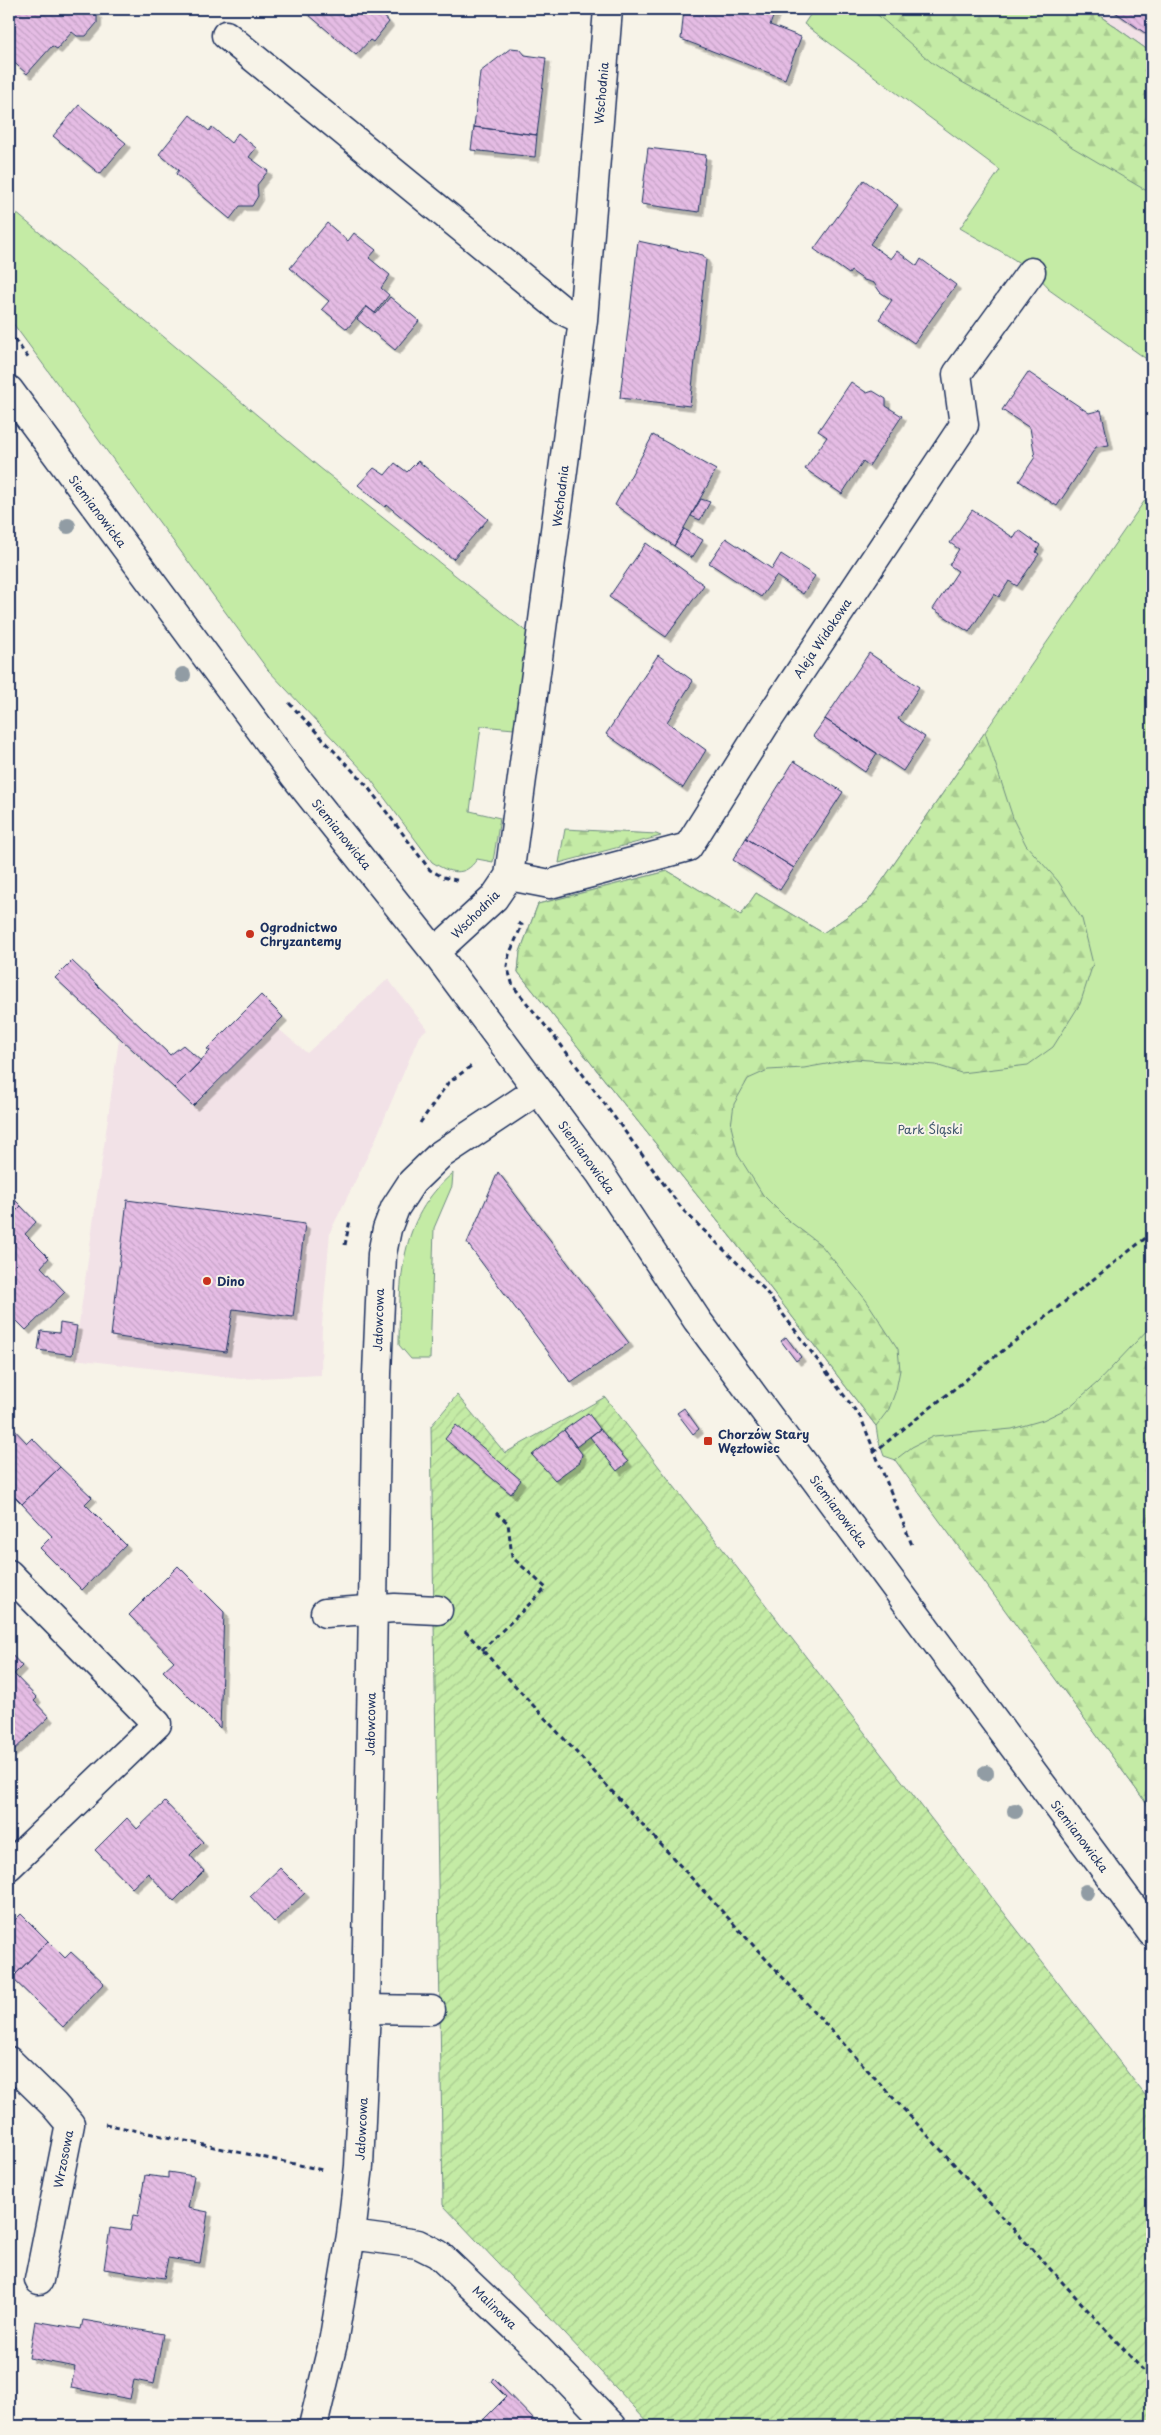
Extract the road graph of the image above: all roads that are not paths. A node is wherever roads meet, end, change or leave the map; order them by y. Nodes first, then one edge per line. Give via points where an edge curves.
1 (608, 9) edge
2 (226, 35) dead end
3 (1030, 272) dead end
4 (583, 320) junction
5 (9, 390) edge
6 (509, 876) junction
7 (436, 952) junction
8 (538, 1090) junction
9 (9, 1574) edge
10 (372, 1610) junction
11 (325, 1613) dead end
12 (449, 1617) road end
13 (9, 1866) edge
14 (1152, 1933) edge
15 (366, 2009) junction
16 (432, 2010) dead end
17 (9, 2061) edge
18 (351, 2235) junction
19 (39, 2280) dead end
20 (313, 2426) edge
21 (612, 2426) edge

1 - 4 street, Wschodnia
2 - 4 street via 562,310
3 - 6 street, Aleja Widokowa via 957,374 964,425 764,726 688,847 550,884
4 - 6 street, Wschodnia
5 - 7 street, Siemianowicka via 294,775
6 - 7 street, Wschodnia via 494,898
7 - 8 street, Siemianowicka
8 - 10 street, Jałowcowa via 440,1155 412,1182 387,1229 380,1271
8 - 14 street, Siemianowicka via 600,1173 697,1320
9 - 13 street via 157,1724
10 - 11 street
10 - 12 street via 394,1608
10 - 15 street, Jałowcowa
15 - 16 street
15 - 18 street, Jałowcowa via 359,2166
17 - 19 street, Wrzosowa via 70,2124
18 - 20 street, Jałowcowa via 333,2344
18 - 21 street, Malinowa via 418,2244 438,2254 536,2347

